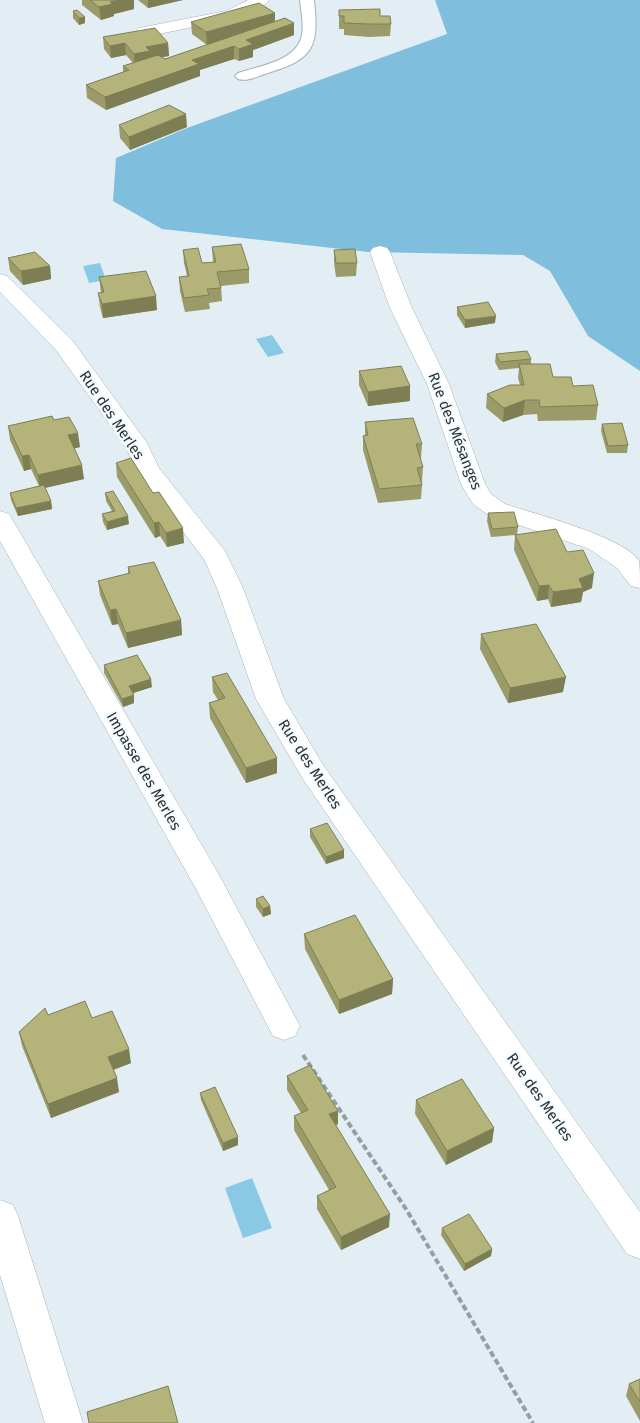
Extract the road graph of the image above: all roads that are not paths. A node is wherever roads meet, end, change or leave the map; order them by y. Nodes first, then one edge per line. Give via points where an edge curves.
1 (261, 0) edge
2 (307, 0) edge
3 (144, 32) edge
4 (243, 76) dead end
5 (380, 252) dead end
6 (0, 280) edge
7 (0, 519) edge
8 (640, 580) edge
9 (284, 1026) road end
10 (0, 1216) edge
11 (640, 1242) edge
12 (64, 1423) edge

1 - 3 street via 231,16
2 - 4 lane via 309,35 301,51 290,59
5 - 8 street, Rue des Mésanges via 401,308 438,384 473,484 482,499 496,509 598,544 626,562
6 - 11 street, Rue des Merles via 64,345 135,443 148,470 216,557 270,699 313,772
7 - 9 street, Impasse des Merles via 207,881
10 - 12 street

